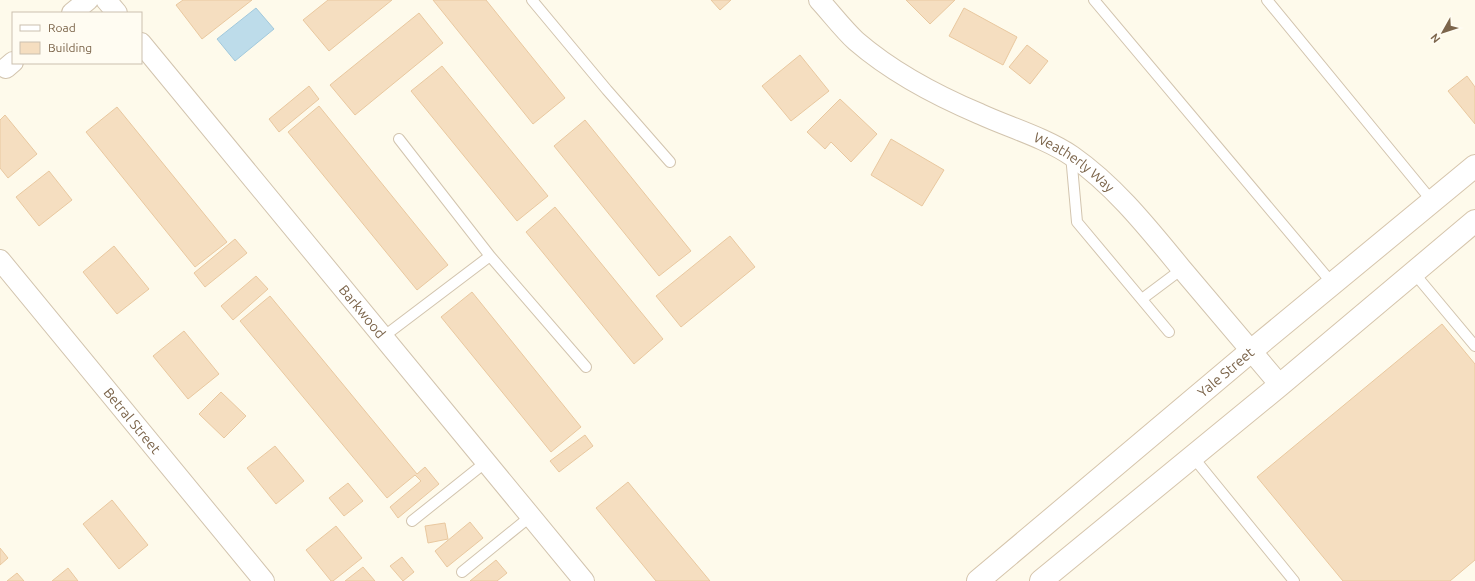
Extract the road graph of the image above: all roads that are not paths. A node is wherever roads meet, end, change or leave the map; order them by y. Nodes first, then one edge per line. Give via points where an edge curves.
1 (88, 0) edge
2 (106, 0) edge
3 (532, 0) edge
4 (819, 0) edge
5 (1094, 0) edge
6 (1267, 0) edge
7 (73, 12) edge
8 (116, 12) edge
9 (142, 44) edge
10 (399, 139) dead end
11 (1071, 155) junction
12 (670, 162) dead end
13 (1475, 166) edge
14 (1432, 201) junction
15 (1475, 221) edge
16 (490, 256) junction
17 (0, 260) edge
18 (1182, 269) junction
19 (1414, 272) junction
20 (1332, 284) junction
21 (1142, 299) junction
22 (1169, 332) dead end
23 (383, 337) junction
24 (1475, 346) edge
25 (1252, 351) junction
26 (586, 367) dead end
27 (1280, 385) junction
28 (1193, 457) junction
29 (486, 462) junction
30 (531, 516) junction
31 (412, 521) dead end
32 (462, 572) dead end
33 (264, 581) edge
34 (584, 581) edge
35 (978, 581) edge
36 (1041, 581) edge
37 (1294, 581) edge

1 - 7 street
2 - 8 street
3 - 12 lane via 606,90
4 - 11 street, Weatherly Way via 856,40 898,73 938,95
5 - 20 lane
6 - 14 lane
9 - 23 street, Barkwood
10 - 16 lane
11 - 18 street, Weatherly Way via 1116,192
11 - 21 lane via 1077,222
13 - 14 main road, Yale Street
14 - 20 main road, Yale Street
15 - 19 main road
16 - 23 lane
16 - 26 lane
17 - 33 street, Betral Street
18 - 21 lane
18 - 25 street, Weatherly Way
19 - 24 lane
19 - 27 main road
20 - 25 main road, Yale Street
21 - 22 lane
23 - 29 street, Barkwood
25 - 27 street, Weatherly Way
25 - 35 main road, Yale Street
27 - 28 main road
28 - 36 main road
28 - 37 lane
29 - 30 street, Barkwood
29 - 31 lane
30 - 32 lane
30 - 34 street, Barkwood

